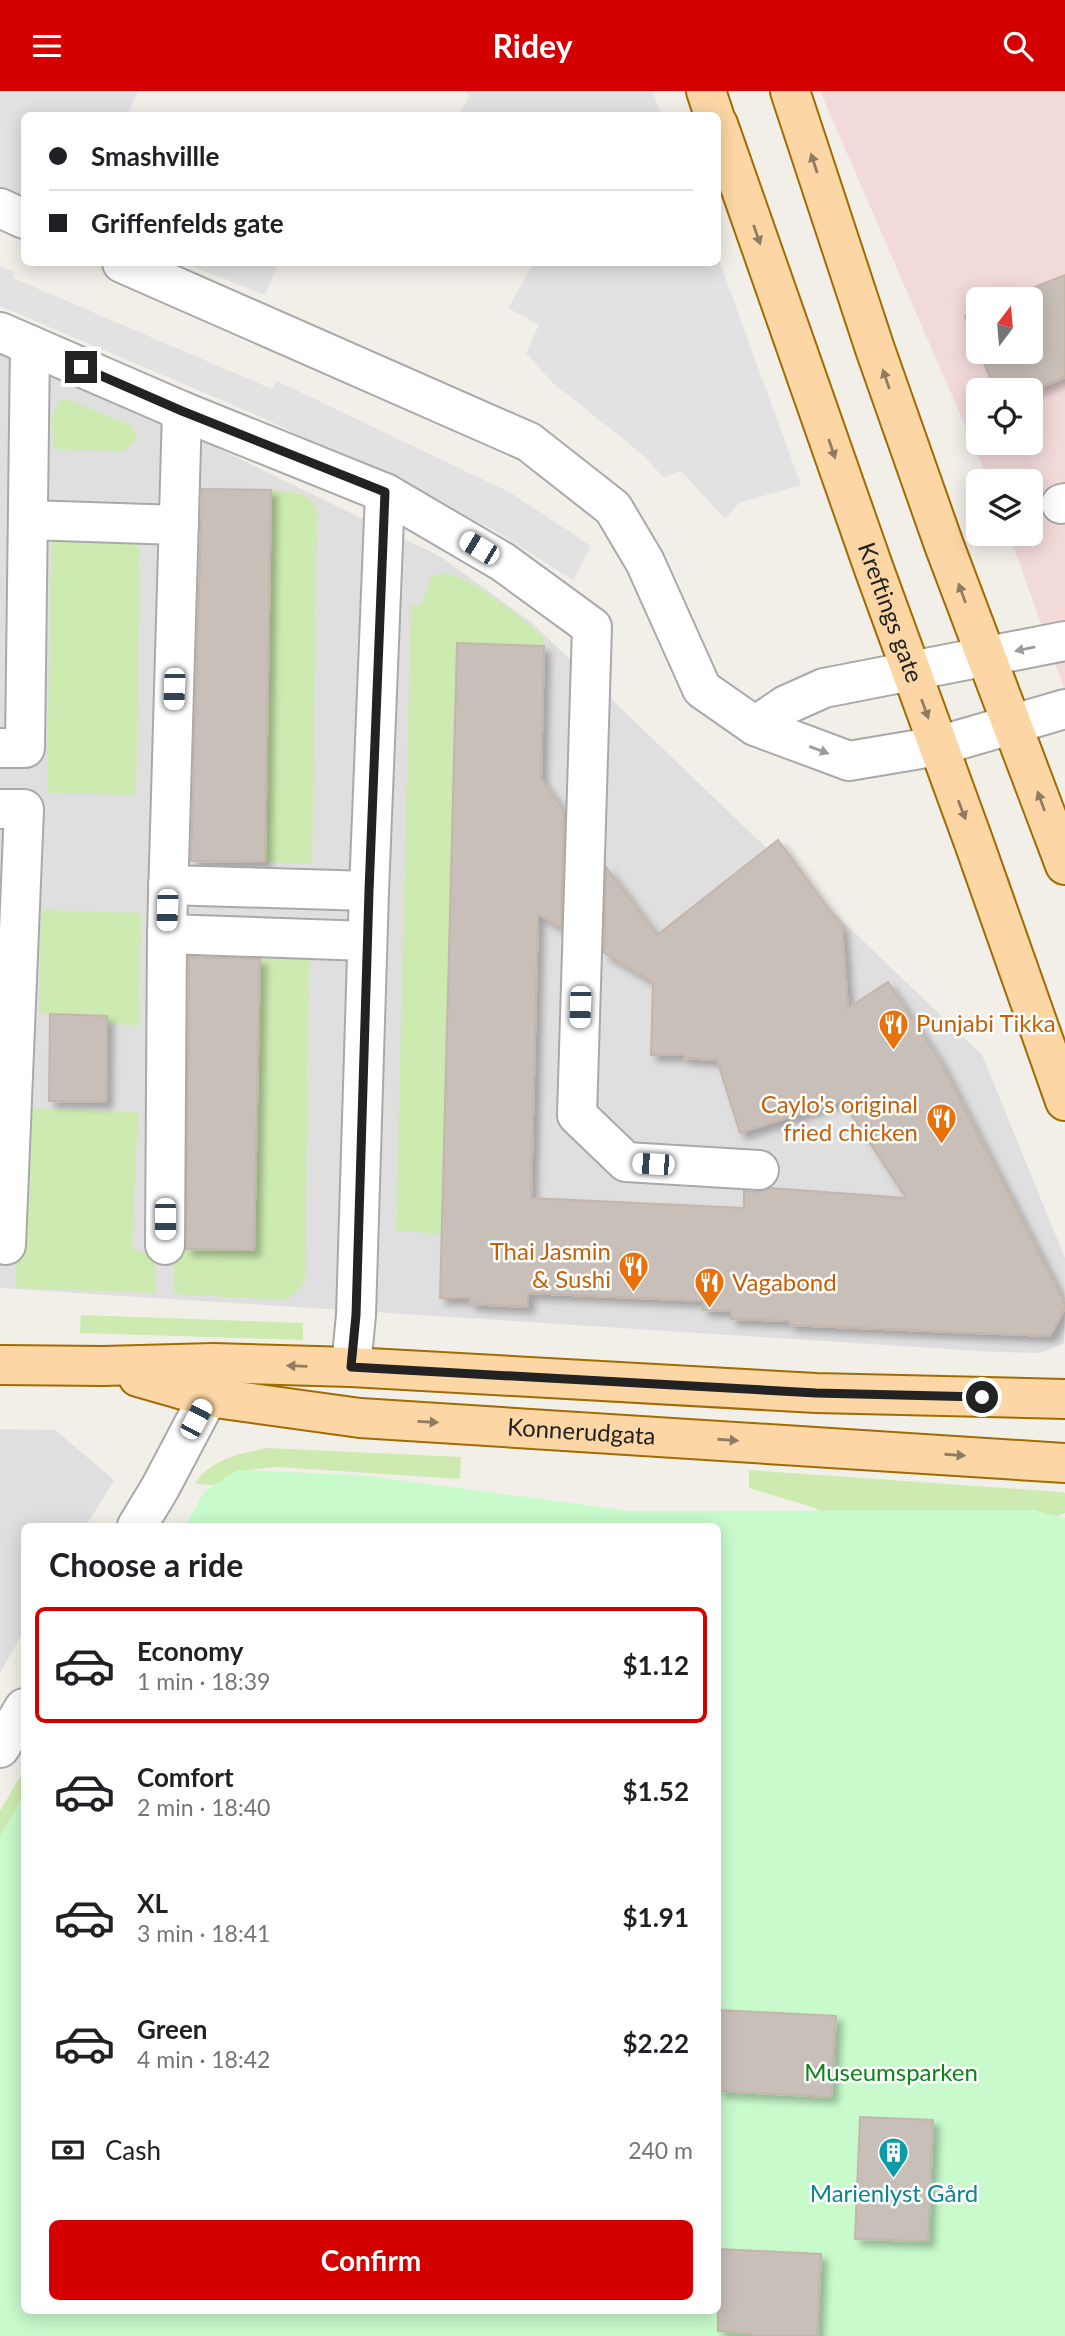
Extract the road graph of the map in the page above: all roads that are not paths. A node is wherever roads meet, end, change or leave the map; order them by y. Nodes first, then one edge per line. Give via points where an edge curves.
1 (705, 91) edge
2 (790, 91) edge
3 (713, 112) edge
4 (721, 133) edge
5 (0, 208) edge
6 (21, 218) edge
7 (129, 266) edge
8 (15, 339) edge
9 (182, 411) junction
10 (385, 492) junction
11 (28, 520) junction
12 (179, 525) junction
13 (1065, 641) edge
14 (986, 657) junction
15 (911, 671) junction
16 (1065, 709) edge
17 (1013, 725) junction
18 (755, 726) junction
19 (938, 746) junction
20 (13, 748) edge
21 (12, 809) edge
22 (1065, 865) edge
23 (168, 885) junction
24 (369, 891) junction
25 (167, 934) junction
26 (367, 941) junction
27 (1065, 1101) edge
28 (759, 1170) dead end
29 (6, 1245) dead end
30 (165, 1245) dead end
31 (0, 1365) edge
32 (351, 1367) junction
33 (211, 1380) junction
34 (1065, 1399) edge
35 (1065, 1463) edge
36 (139, 1523) edge
37 (21, 1713) edge
38 (0, 1748) edge

1 - 3 main road
14 -> 2 main road via 875,349
4 -> 15 main road, Kreftings gate
5 - 6 street
7 - 18 street via 528,442 613,508 645,562 702,689
8 - 9 street
8 - 11 street
9 - 10 street
9 - 12 street
10 - 24 street
10 - 28 street via 503,562 592,627 577,1115 626,1162
11 - 12 street
11 - 20 street
12 - 23 street
13 -> 14 street
14 - 15 street
14 - 17 main road
15 - 18 street via 824,688
15 -> 19 main road, Kreftings gate
16 - 17 street
17 - 19 street
22 -> 17 main road
18 -> 19 street via 849,761
19 -> 27 main road, Kreftings gate
20 - 21 street
21 - 29 street
23 - 24 street
23 - 25 street
24 - 26 street
25 - 26 street
25 - 30 street
26 - 32 street
31 - 33 main road, Konnerudgata via 103,1366
32 -> 33 main road, Konnerudgata
32 - 34 main road, Konnerudgata via 816,1393
33 -> 35 main road, Konnerudgata via 360,1418
33 - 36 street
37 - 38 street

